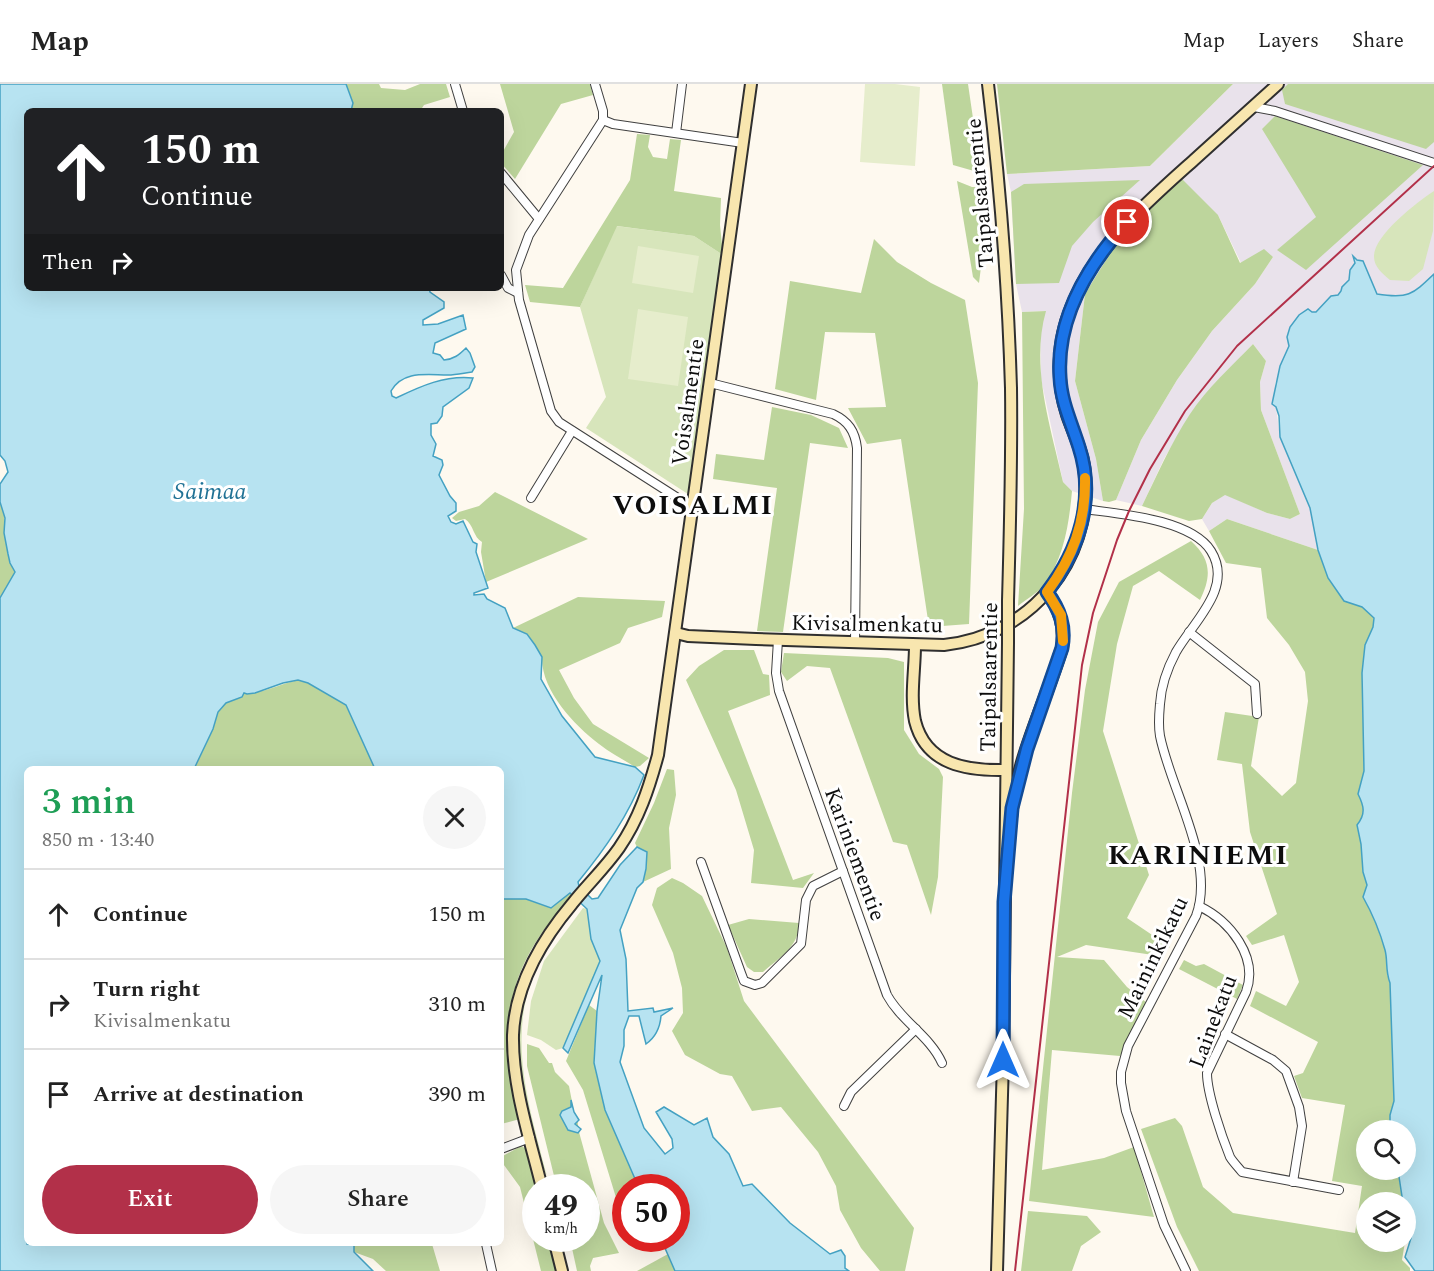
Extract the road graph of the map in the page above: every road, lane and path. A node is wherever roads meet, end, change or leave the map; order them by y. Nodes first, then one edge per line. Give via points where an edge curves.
1 (455, 84) edge
2 (595, 84) edge
3 (682, 84) edge
4 (751, 84) edge
5 (988, 84) edge
6 (1278, 84) edge
7 (1254, 107) junction
8 (463, 108) edge
9 (603, 120) junction
10 (676, 133) junction
11 (743, 143) junction
12 (1434, 163) edge
13 (504, 177) edge
14 (539, 219) junction
15 (504, 281) edge
16 (518, 293) junction
17 (710, 383) junction
18 (572, 431) junction
19 (531, 498) dead end
20 (693, 504) junction
21 (1084, 509) junction
22 (1047, 592) junction
23 (1189, 632) junction
24 (676, 633) junction
25 (778, 640) junction
26 (855, 643) junction
27 (915, 645) junction
28 (1257, 714) dead end
29 (1006, 770) junction
30 (701, 862) dead end
31 (843, 871) junction
32 (1004, 902) junction
33 (1200, 906) junction
34 (916, 1029) junction
35 (1225, 1034) junction
36 (942, 1063) dead end
37 (843, 1106) dead end
38 (530, 1138) junction
39 (504, 1148) edge
40 (539, 1174) edge
41 (1293, 1182) junction
42 (1340, 1190) dead end
43 (486, 1246) edge
44 (557, 1252) edge
45 (492, 1271) edge
46 (562, 1271) edge
47 (997, 1271) edge
48 (1186, 1271) edge

1 - 8 street
2 - 9 street
3 - 10 street
4 - 11 street, Voisalmentie
5 - 29 street, Taipalsaarentie, bridge via 998,168 1009,342
6 - 7 street, Kivisalmenkatu
7 - 12 street
7 - 21 street, Kivisalmenkatu via 1127,222 1103,251 1070,310 1062,340 1060,378 1067,415 1083,459
9 - 10 street
9 - 14 street
10 - 11 street
11 - 17 street, Voisalmentie
13 - 14 street
14 - 16 street via 519,259
15 - 16 street
16 - 18 street via 551,411
17 - 20 street, Voisalmentie
17 - 26 street via 833,414 853,430 857,448
18 - 19 street
18 - 20 street
20 - 24 street, Voisalmentie
21 - 22 street, Kivisalmenkatu via 1074,549
21 - 23 street, Maininkikatu via 1162,523 1205,543 1215,558 1216,589
22 - 27 street, Kivisalmenkatu via 1025,613 996,631 957,643
22 - 32 street via 1061,615 1064,636 1016,788
23 - 28 street via 1255,684
23 - 33 street, Maininkikatu via 1166,676 1159,724 1201,866
24 - 25 street, Kivisalmenkatu
24 - 38 street, Voisalmentie via 658,755 646,796 619,848 538,951 522,987 513,1034 515,1066
25 - 26 street, Kivisalmenkatu
25 - 31 street, Kariniementie via 779,691
26 - 27 street, Kivisalmenkatu
27 - 29 street via 914,708 919,732 926,743 937,755 961,767
29 - 32 street, Taipalsaarentie
30 - 31 street via 744,981 755,985 762,983 801,944 807,900 813,886
31 - 34 street, Kariniementie via 887,995
32 - 47 street, Taipalsaarentie
33 - 35 street, Lainekatu via 1224,921 1249,963 1249,983
33 - 48 street, Maininkikatu via 1128,1046 1121,1072 1126,1111 1162,1218
34 - 36 street, Kariniementie
34 - 37 street via 851,1092
35 - 41 street via 1286,1071 1302,1126
35 - 41 street, Lainekatu via 1210,1064 1207,1082 1231,1159 1242,1172
38 - 39 street
38 - 40 street, Voisalmentie
41 - 42 street, Lainekatu
43 - 45 street
44 - 46 street

